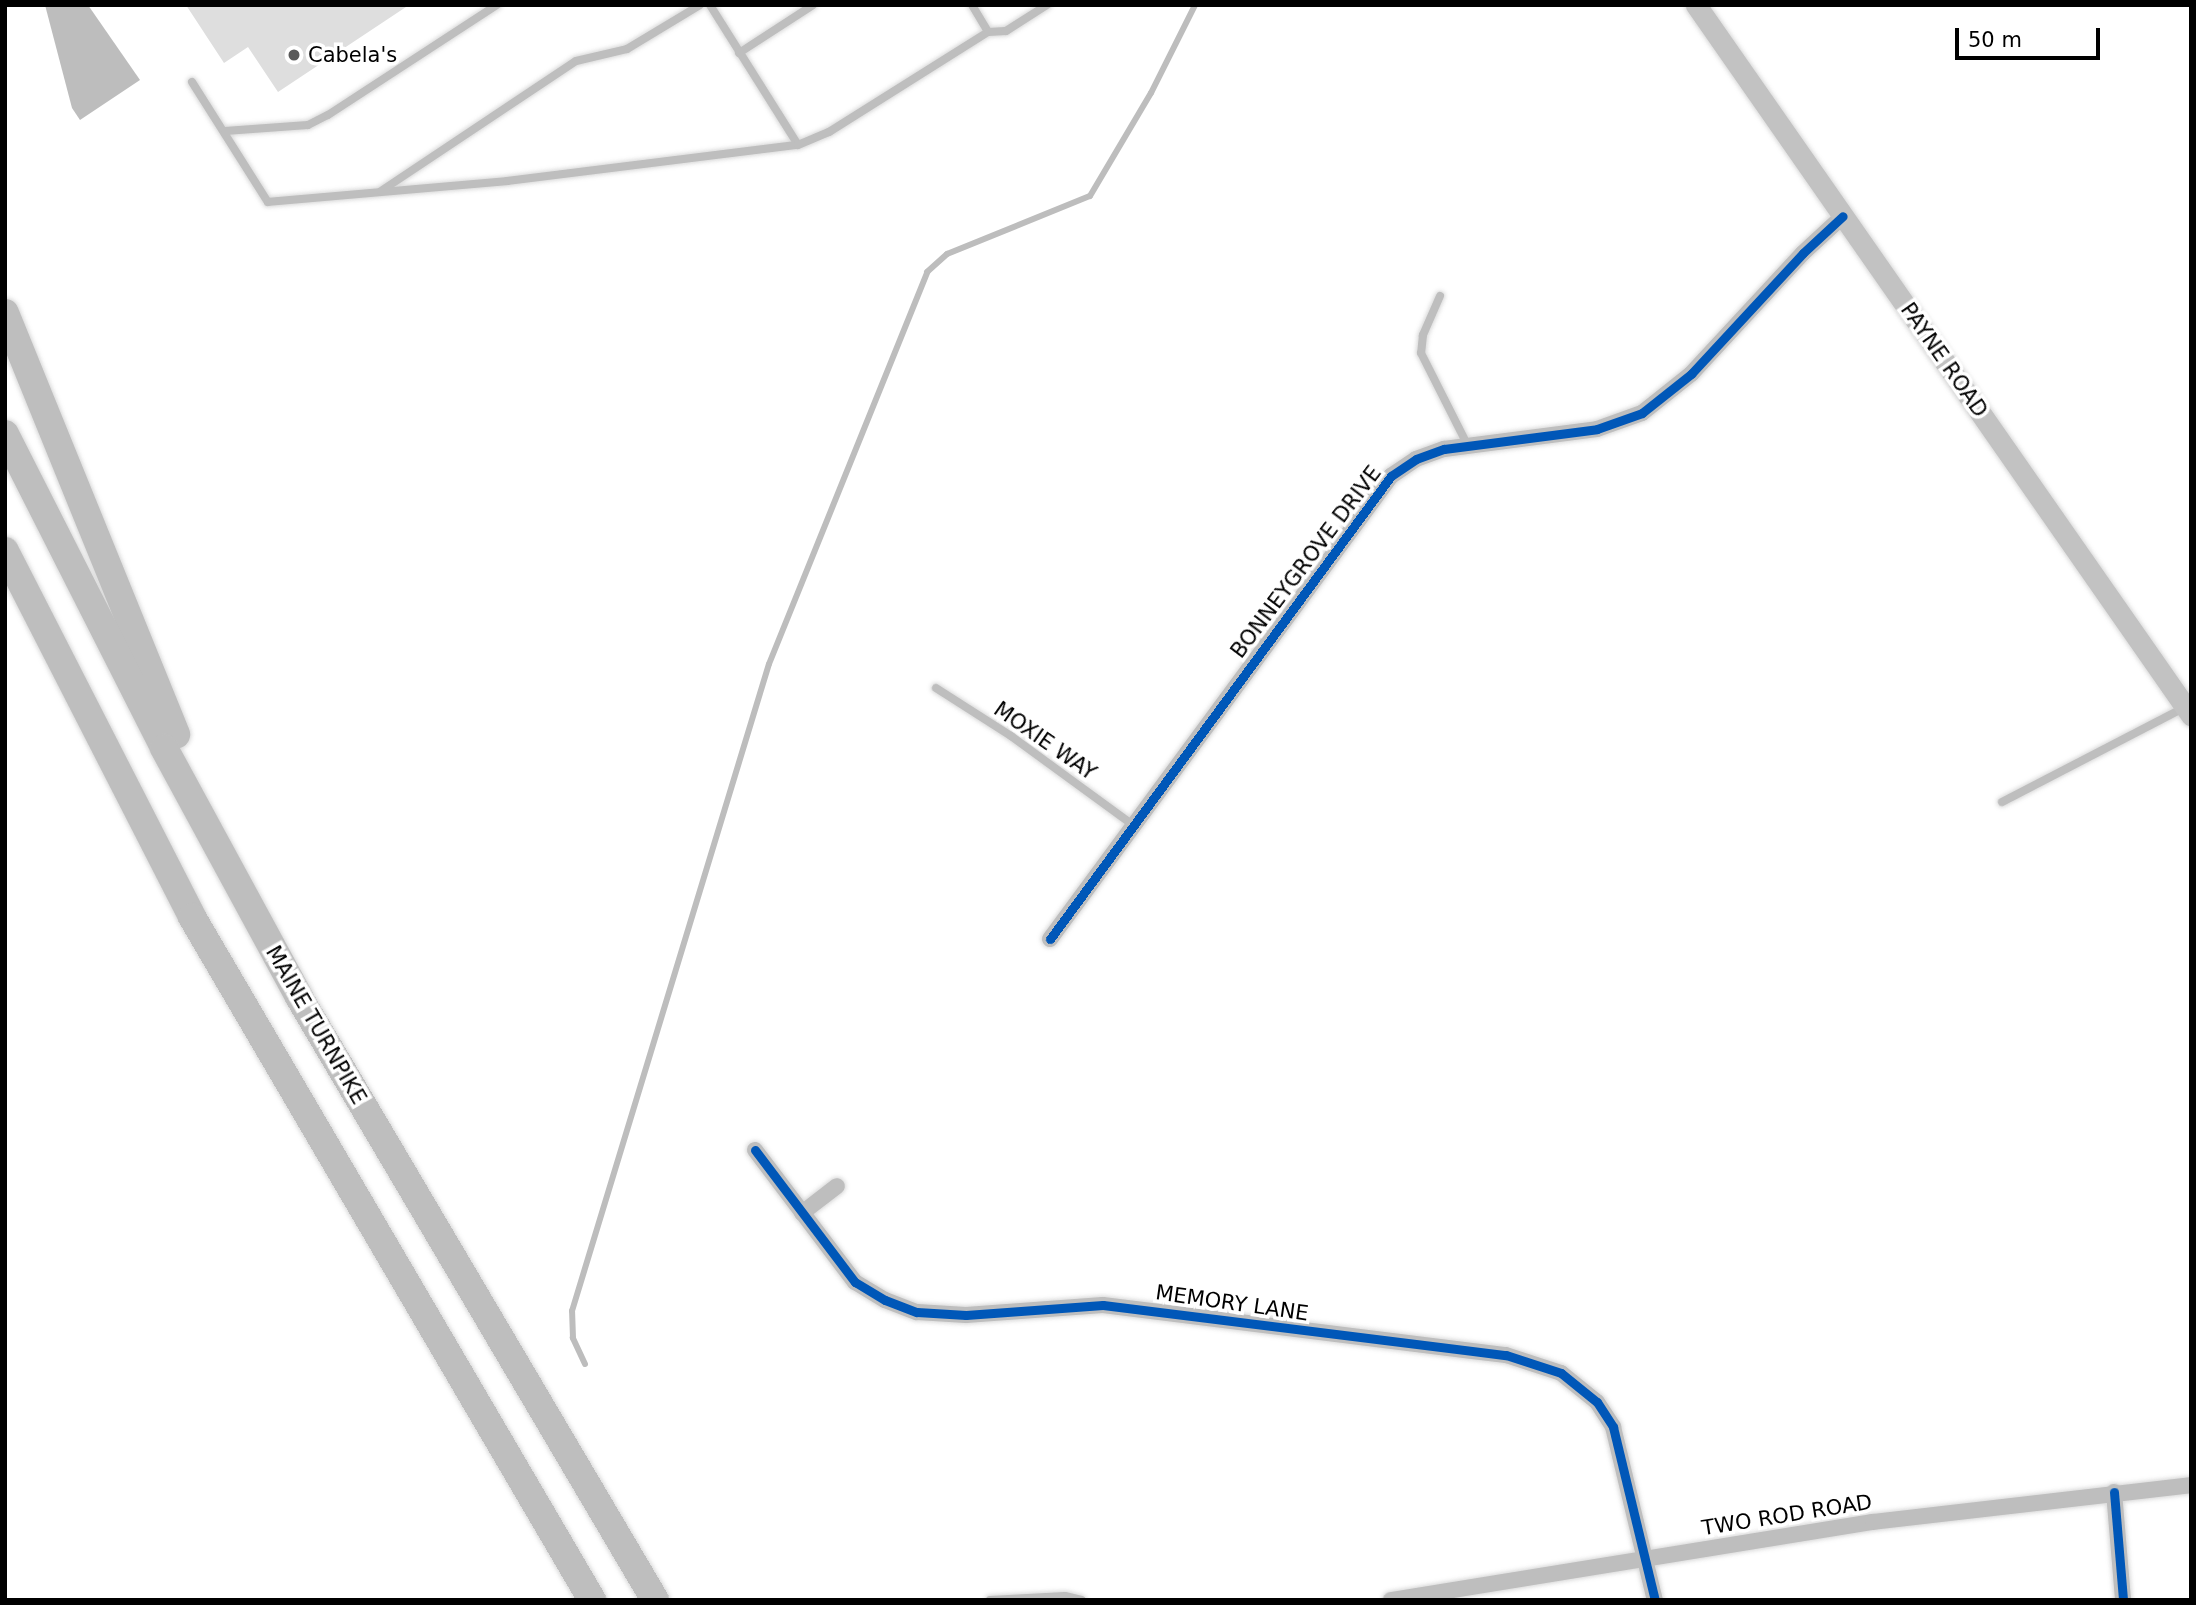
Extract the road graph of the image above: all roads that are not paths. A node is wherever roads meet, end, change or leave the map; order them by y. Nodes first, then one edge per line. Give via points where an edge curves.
1 (497, 5) edge
2 (700, 5) edge
3 (710, 5) edge
4 (813, 5) edge
5 (972, 5) edge
6 (1047, 5) edge
7 (1696, 5) edge
8 (988, 32) junction
9 (739, 53) junction
10 (192, 82) dead end
11 (225, 131) junction
12 (798, 145) junction
13 (379, 192) junction
14 (1843, 216) junction
15 (1440, 296) dead end
16 (5, 313) edge
17 (5, 434) edge
18 (1467, 444) junction
19 (5, 551) edge
20 (936, 688) dead end
21 (2188, 711) edge
22 (2002, 802) dead end
23 (1133, 825) junction
24 (231, 874) junction
25 (1051, 939) dead end
26 (755, 1150) dead end
27 (837, 1186) dead end
28 (802, 1213) junction
29 (2191, 1485) edge
30 (2114, 1492) junction
31 (1647, 1558) junction
32 (592, 1600) edge
33 (655, 1600) edge
34 (990, 1600) edge
35 (1082, 1600) edge
36 (1391, 1600) edge
37 (1655, 1600) edge
38 (2123, 1600) edge

1 - 11 lane via 328,116 308,125
2 - 13 lane via 626,49 576,61
3 - 9 lane
4 - 9 lane
5 - 8 lane
6 - 8 lane via 1006,31
7 - 14 main road, PAYNE ROAD
8 - 12 lane via 829,132
9 - 12 lane
10 - 11 lane
11 - 13 lane via 268,202
12 - 13 lane
14 - 18 street, BONNEYGROVE DRIVE via 1691,374 1642,412 1597,429
14 - 21 main road, PAYNE ROAD
15 - 18 lane via 1423,335 1421,353
16 - 24 highway
17 - 24 highway, MAINE TURNPIKE
18 - 23 street, BONNEYGROVE DRIVE via 1416,459 1384,484
19 - 32 highway via 192,917
20 - 23 lane, MOXIE WAY
21 - 22 lane
23 - 25 street, BONNEYGROVE DRIVE
24 - 33 highway, MAINE TURNPIKE via 305,1009
26 - 28 street, MEMORY LANE
27 - 28 street
28 - 31 street, MEMORY LANE via 855,1282 917,1312 966,1315 1103,1305 1488,1352 1540,1364 1572,1380 1609,1420
29 - 30 street, TWO ROD ROAD
30 - 31 street, TWO ROD ROAD via 1873,1522
30 - 38 street
31 - 36 street, TWO ROD ROAD
31 - 37 street, MEMORY LANE
34 - 35 lane via 1065,1596

